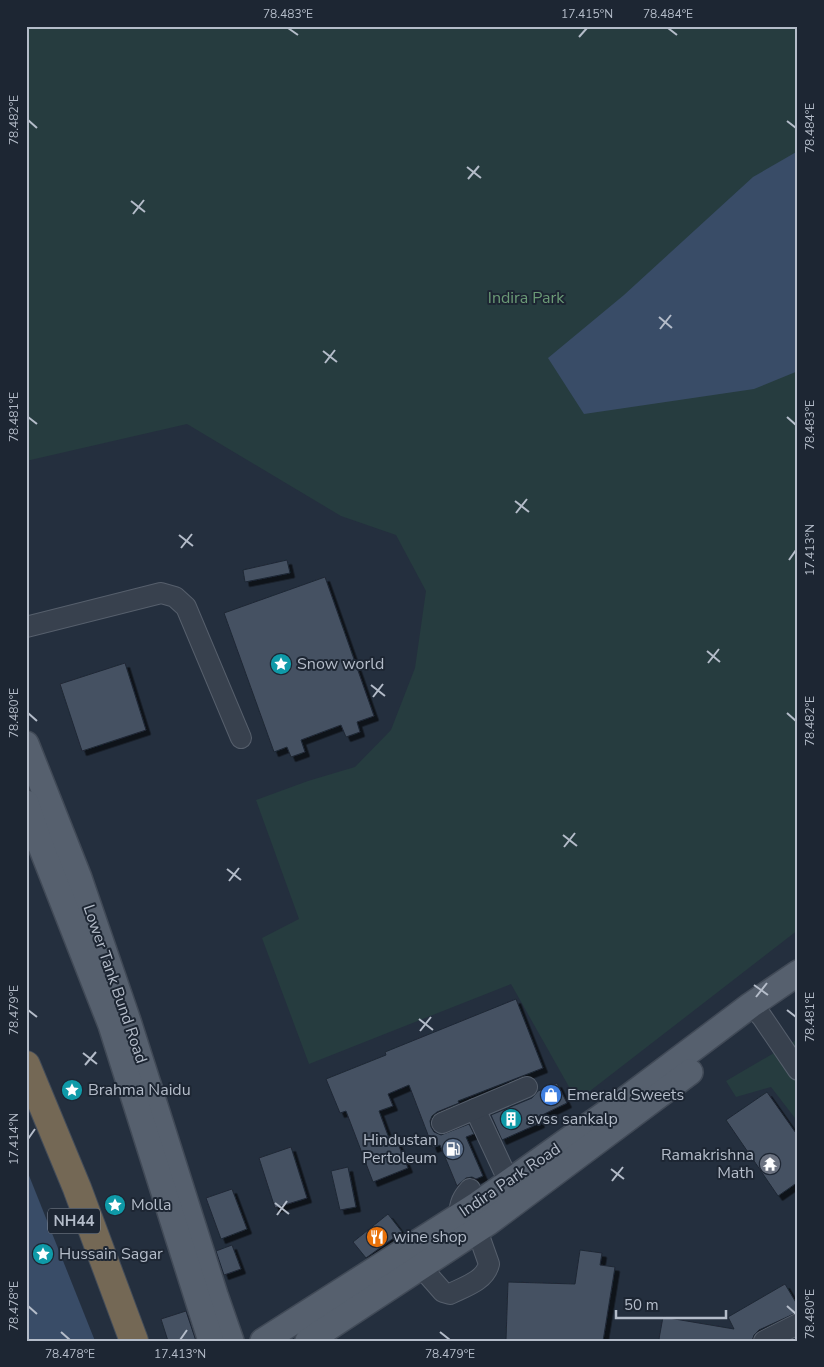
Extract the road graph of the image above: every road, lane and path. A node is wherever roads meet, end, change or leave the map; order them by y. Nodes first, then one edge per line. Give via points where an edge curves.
1 (26, 628) edge
2 (241, 738) dead end
3 (26, 744) edge
4 (26, 803) edge
5 (798, 972) edge
6 (798, 991) edge
7 (756, 1011) junction
8 (26, 1065) edge
9 (798, 1070) edge
10 (527, 1087) dead end
11 (26, 1102) edge
12 (475, 1109) junction
13 (442, 1123) dead end
14 (491, 1185) junction
15 (468, 1222) junction
16 (421, 1267) junction
17 (798, 1324) edge
18 (118, 1341) edge
19 (134, 1341) edge
20 (211, 1341) edge
21 (231, 1341) edge
22 (263, 1341) edge
23 (308, 1341) edge
24 (764, 1341) edge

1 - 2 street via 161,593 175,597 186,607
3 - 21 main road, Lower Tank Bund Road via 132,1030
4 - 20 main road, Lower Tank Bund Road via 111,1025
5 - 7 main road, Indira Park Road
6 - 7 main road, Indira Park Road
7 - 9 street
7 - 14 main road, Indira Park Road via 622,1102
7 - 15 main road, Indira Park Road via 634,1116
8 - 19 highway, NH44 via 78,1188
10 - 12 street
11 - 18 highway, NH44
12 - 13 street
12 - 14 street
14 - 15 main road, Indira Park Road
14 - 15 street via 463,1196 460,1203
15 - 16 main road, Indira Park Road
15 - 16 street via 489,1264 488,1270 478,1280 450,1294 443,1292
15 - 22 main road, Indira Park Road
16 - 23 main road, Indira Park Road
17 - 24 street

